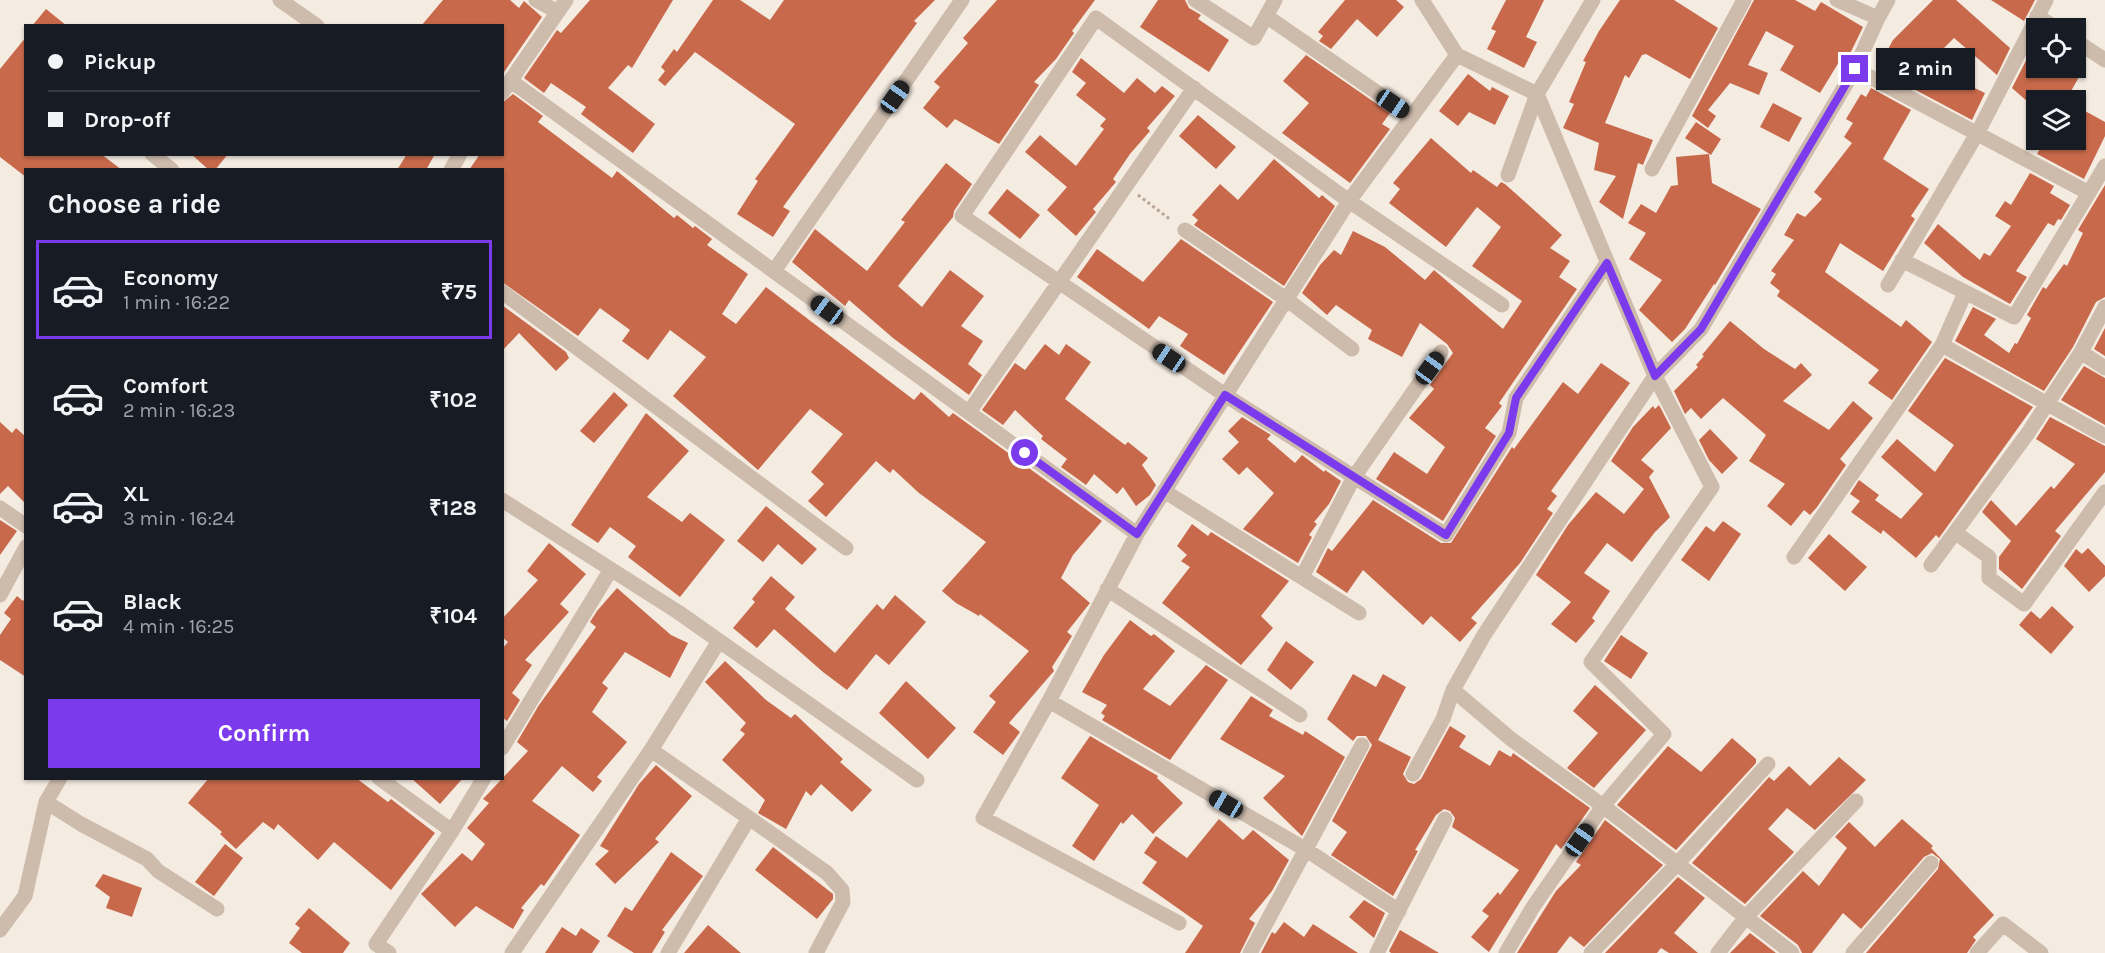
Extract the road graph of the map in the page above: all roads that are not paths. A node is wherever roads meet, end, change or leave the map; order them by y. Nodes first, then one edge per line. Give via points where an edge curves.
1 (280, 0) edge
2 (536, 0) edge
3 (962, 0) edge
4 (1196, 0) edge
5 (1275, 0) edge
6 (1422, 0) edge
7 (1593, 0) edge
8 (1744, 0) edge
9 (1837, 0) edge
10 (1887, 0) edge
11 (2046, 0) edge
12 (561, 6) edge
13 (1266, 16) junction
14 (2037, 16) junction
15 (1878, 18) junction
16 (2040, 18) edge
17 (314, 24) edge
18 (2086, 48) edge
19 (1457, 55) junction
20 (2105, 60) edge
21 (1855, 69) junction
22 (507, 87) edge
23 (1194, 88) junction
24 (1537, 94) junction
25 (1412, 116) junction
26 (1978, 132) junction
27 (154, 156) edge
28 (2105, 166) edge
29 (170, 168) edge
30 (1652, 169) dead end
31 (1508, 175) dead end
32 (2090, 194) junction
33 (1348, 201) junction
34 (1185, 230) road end
35 (1902, 260) junction
36 (1607, 263) junction
37 (774, 271) junction
38 (1059, 282) junction
39 (1888, 285) dead end
40 (504, 293) edge
41 (1965, 293) junction
42 (1286, 299) junction
43 (1502, 305) dead end
44 (2105, 307) edge
45 (1942, 345) junction
46 (1352, 349) dead end
47 (1441, 352) dead end
48 (2081, 352) junction
49 (2105, 368) edge
50 (1655, 376) junction
51 (1225, 395) junction
52 (2047, 405) junction
53 (969, 412) junction
54 (2105, 436) edge
55 (1354, 477) junction
56 (1164, 491) junction
57 (2105, 492) edge
58 (504, 501) edge
59 (0, 508) edge
60 (24, 525) edge
61 (1956, 533) junction
62 (1137, 534) junction
63 (846, 548) dead end
64 (24, 552) edge
65 (1794, 557) dead end
66 (1931, 565) dead end
67 (610, 571) junction
68 (1302, 577) junction
69 (1107, 589) junction
70 (0, 595) edge
71 (1359, 613) dead end
72 (719, 641) junction
73 (1453, 690) junction
74 (1049, 701) junction
75 (1300, 715) dead end
76 (504, 745) edge
77 (1362, 746) dead end
78 (651, 750) junction
79 (1768, 764) dead end
80 (1413, 774) dead end
81 (59, 780) edge
82 (382, 780) edge
83 (483, 780) edge
84 (917, 780) dead end
85 (1856, 801) dead end
86 (46, 802) junction
87 (1604, 806) junction
88 (749, 818) junction
89 (1445, 819) dead end
90 (452, 831) junction
91 (1305, 849) junction
92 (1931, 863) dead end
93 (1677, 864) junction
94 (217, 909) dead end
95 (1399, 911) junction
96 (1745, 918) junction
97 (1179, 923) dead end
98 (0, 930) edge
99 (378, 950) edge
100 (512, 953) edge
101 (668, 953) edge
102 (816, 953) edge
103 (1250, 953) edge
104 (1377, 953) edge
105 (1506, 953) edge
106 (1591, 953) edge
107 (1718, 953) edge
108 (1792, 953) edge
109 (1853, 953) edge
110 (1977, 953) edge
111 (2041, 953) edge

1 - 17 street
2 - 12 street
3 - 37 street
4 - 13 street via 1254,38
5 - 13 street
6 - 19 street
7 - 24 street
8 - 30 street
9 - 15 street
10 - 15 street
11 - 14 street
12 - 22 street
13 - 25 street
14 - 16 street
14 - 26 street
15 - 21 street
18 - 20 street
19 - 24 street
19 - 25 street
21 - 26 street
21 - 50 street via 1701,329
22 - 37 street
23 - 33 street
23 - 38 street
23 - 38 street via 1096,18 962,216
24 - 31 street
24 - 36 street
25 - 33 street
26 - 32 street
26 - 35 street
27 - 29 street
28 - 32 street
32 - 41 street via 2014,317
33 - 42 street
33 - 43 street
34 - 42 street
35 - 39 street
35 - 41 street
36 - 50 street
36 - 55 street via 1516,398 1509,433 1446,535
37 - 53 street
38 - 51 street
38 - 53 street
40 - 63 street
41 - 45 street
42 - 46 street
42 - 51 street
44 - 48 street
45 - 52 street
45 - 65 street
47 - 55 street
48 - 49 street
48 - 52 street
50 - 73 street via 1484,634
50 - 87 street via 1712,487 1591,662 1664,734
51 - 55 street
51 - 56 street
52 - 54 street
52 - 61 street
53 - 62 street
55 - 68 street
56 - 62 street
56 - 68 street
57 - 61 street via 2024,604 1989,578 1989,557
58 - 67 street
59 - 60 street
61 - 66 street
62 - 69 street
64 - 70 street
67 - 72 street
67 - 76 street
68 - 71 street
69 - 74 street
69 - 75 street
72 - 78 street
72 - 84 street
73 - 80 street via 1443,719
73 - 87 street via 1511,739
74 - 91 street
74 - 97 street via 983,818
77 - 91 street
78 - 88 street
78 - 100 street
79 - 93 street
81 - 86 street
82 - 90 street
83 - 90 street
85 - 96 street
86 - 94 street via 147,859 158,871
86 - 98 street via 25,896
87 - 93 street
87 - 105 street via 1533,907
88 - 101 street
88 - 102 street via 827,873 842,890 843,902
89 - 95 street
90 - 99 street
91 - 95 street
91 - 103 street
92 - 109 street
93 - 96 street
93 - 106 street
95 - 104 street
96 - 107 street
96 - 108 street
110 - 111 street via 2003,924

